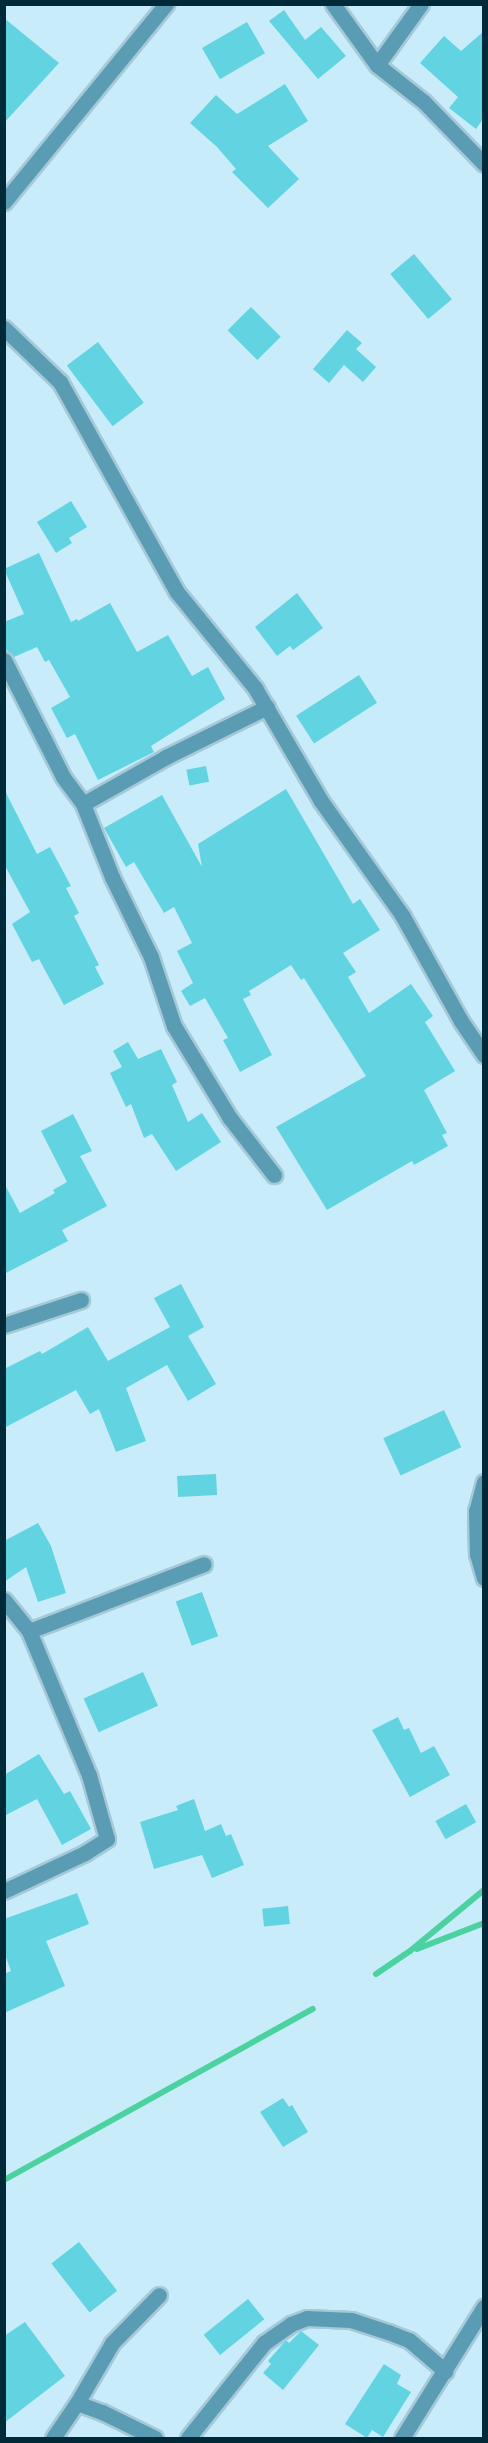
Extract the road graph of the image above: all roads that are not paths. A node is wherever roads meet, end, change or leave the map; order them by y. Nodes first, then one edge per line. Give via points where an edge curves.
1 (166, 4) edge
2 (333, 4) edge
3 (421, 4) edge
4 (377, 65) junction
5 (483, 164) edge
6 (4, 202) edge
7 (4, 328) edge
8 (4, 660) edge
9 (267, 707) junction
10 (82, 804) junction
11 (483, 1055) edge
12 (274, 1175) dead end
13 (81, 1300) dead end
14 (4, 1325) edge
15 (483, 1482) edge
16 (204, 1564) dead end
17 (483, 1578) edge
18 (4, 1600) edge
19 (29, 1631) junction
20 (4, 1892) edge
21 (159, 2295) dead end
22 (483, 2307) edge
23 (445, 2371) junction
24 (77, 2403) junction
25 (53, 2439) edge
26 (155, 2439) edge
27 (188, 2439) edge
28 (402, 2439) edge

1 - 6 street
2 - 4 street
3 - 4 street
4 - 5 street via 424,102
7 - 9 street via 60,382 177,592
8 - 10 street via 63,777
9 - 10 street
9 - 11 street via 321,801 402,915
10 - 12 street via 112,877 152,957 174,1026 230,1118
13 - 14 street
15 - 17 street via 476,1511 477,1554
16 - 19 street
18 - 19 street
19 - 20 street via 89,1775 107,1839
21 - 24 street via 112,2343
22 - 23 street
23 - 27 street via 409,2340 351,2320 307,2318 264,2343
23 - 28 street
24 - 25 street
24 - 26 street

